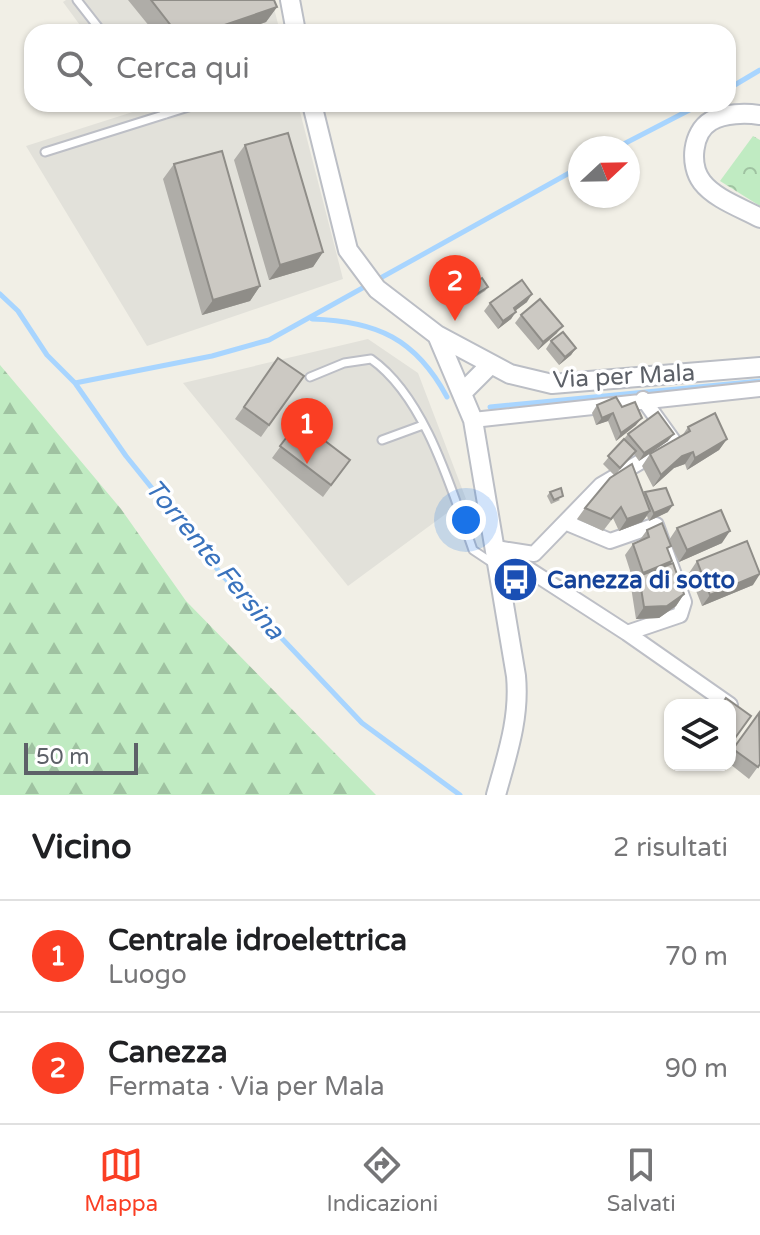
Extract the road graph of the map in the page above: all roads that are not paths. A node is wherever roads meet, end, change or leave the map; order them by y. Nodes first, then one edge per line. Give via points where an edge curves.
1 (77, 0) edge
2 (290, 0) edge
3 (96, 24) edge
4 (294, 24) edge
5 (172, 112) edge
6 (314, 112) edge
7 (166, 114) joint
8 (760, 115) edge
9 (45, 152) dead end
10 (760, 218) edge
11 (437, 335) junction
12 (491, 364) junction
13 (760, 367) edge
14 (310, 377) dead end
15 (760, 389) edge
16 (464, 391) junction
17 (643, 399) junction
18 (473, 420) junction
19 (423, 425) junction
20 (382, 440) dead end
21 (567, 523) junction
22 (496, 556) junction
23 (627, 633) junction
24 (722, 699) edge
25 (496, 795) edge

1 - 3 lane
2 - 4 main road
5 - 7 lane
6 - 11 main road, Via per Mala via 348,250 377,289
7 - 9 lane
8 - 10 main road via 710,121 694,149 703,183
11 - 12 main road, Via per Mala
11 - 16 main road
12 - 13 main road, Via per Mala via 552,384
12 - 16 main road
14 - 19 lane via 371,359 393,375
15 - 17 street
16 - 18 main road
17 - 18 street
17 - 21 street via 674,442 601,485
18 - 22 main road
19 - 20 lane
19 - 22 lane via 473,550
21 - 22 street via 534,554
21 - 23 street via 610,541 656,525 684,602 680,615
22 - 23 street
22 - 25 main road via 518,699
23 - 24 street

